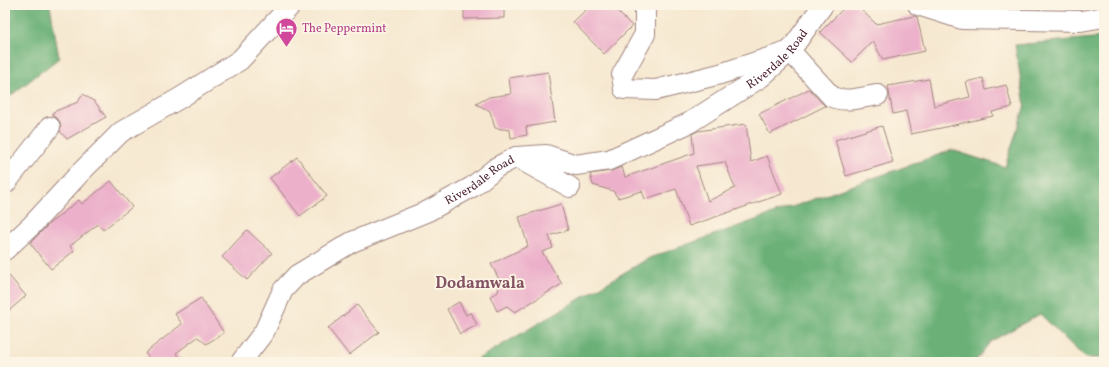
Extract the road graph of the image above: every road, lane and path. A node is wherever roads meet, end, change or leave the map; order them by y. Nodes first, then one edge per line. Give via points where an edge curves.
1 (291, 5) edge
2 (644, 5) edge
3 (823, 5) edge
4 (918, 5) edge
5 (1104, 17) edge
6 (790, 51) junction
7 (878, 94) dead end
8 (50, 128) dead end
9 (516, 157) junction
10 (5, 184) edge
11 (570, 187) dead end
12 (5, 250) edge
13 (241, 362) edge

1 - 12 street via 240,60 121,132
2 - 6 street via 645,34 622,75 624,89 656,90 720,74
3 - 6 street, Riverdale Road
4 - 5 street via 962,19 1081,21
6 - 7 street via 832,97 845,100
6 - 9 street, Riverdale Road via 761,77 688,123 609,160 576,165 546,155
8 - 10 street
9 - 11 street
9 - 13 street, Riverdale Road via 497,167 472,187 428,212 352,242 297,275 283,290 264,332

